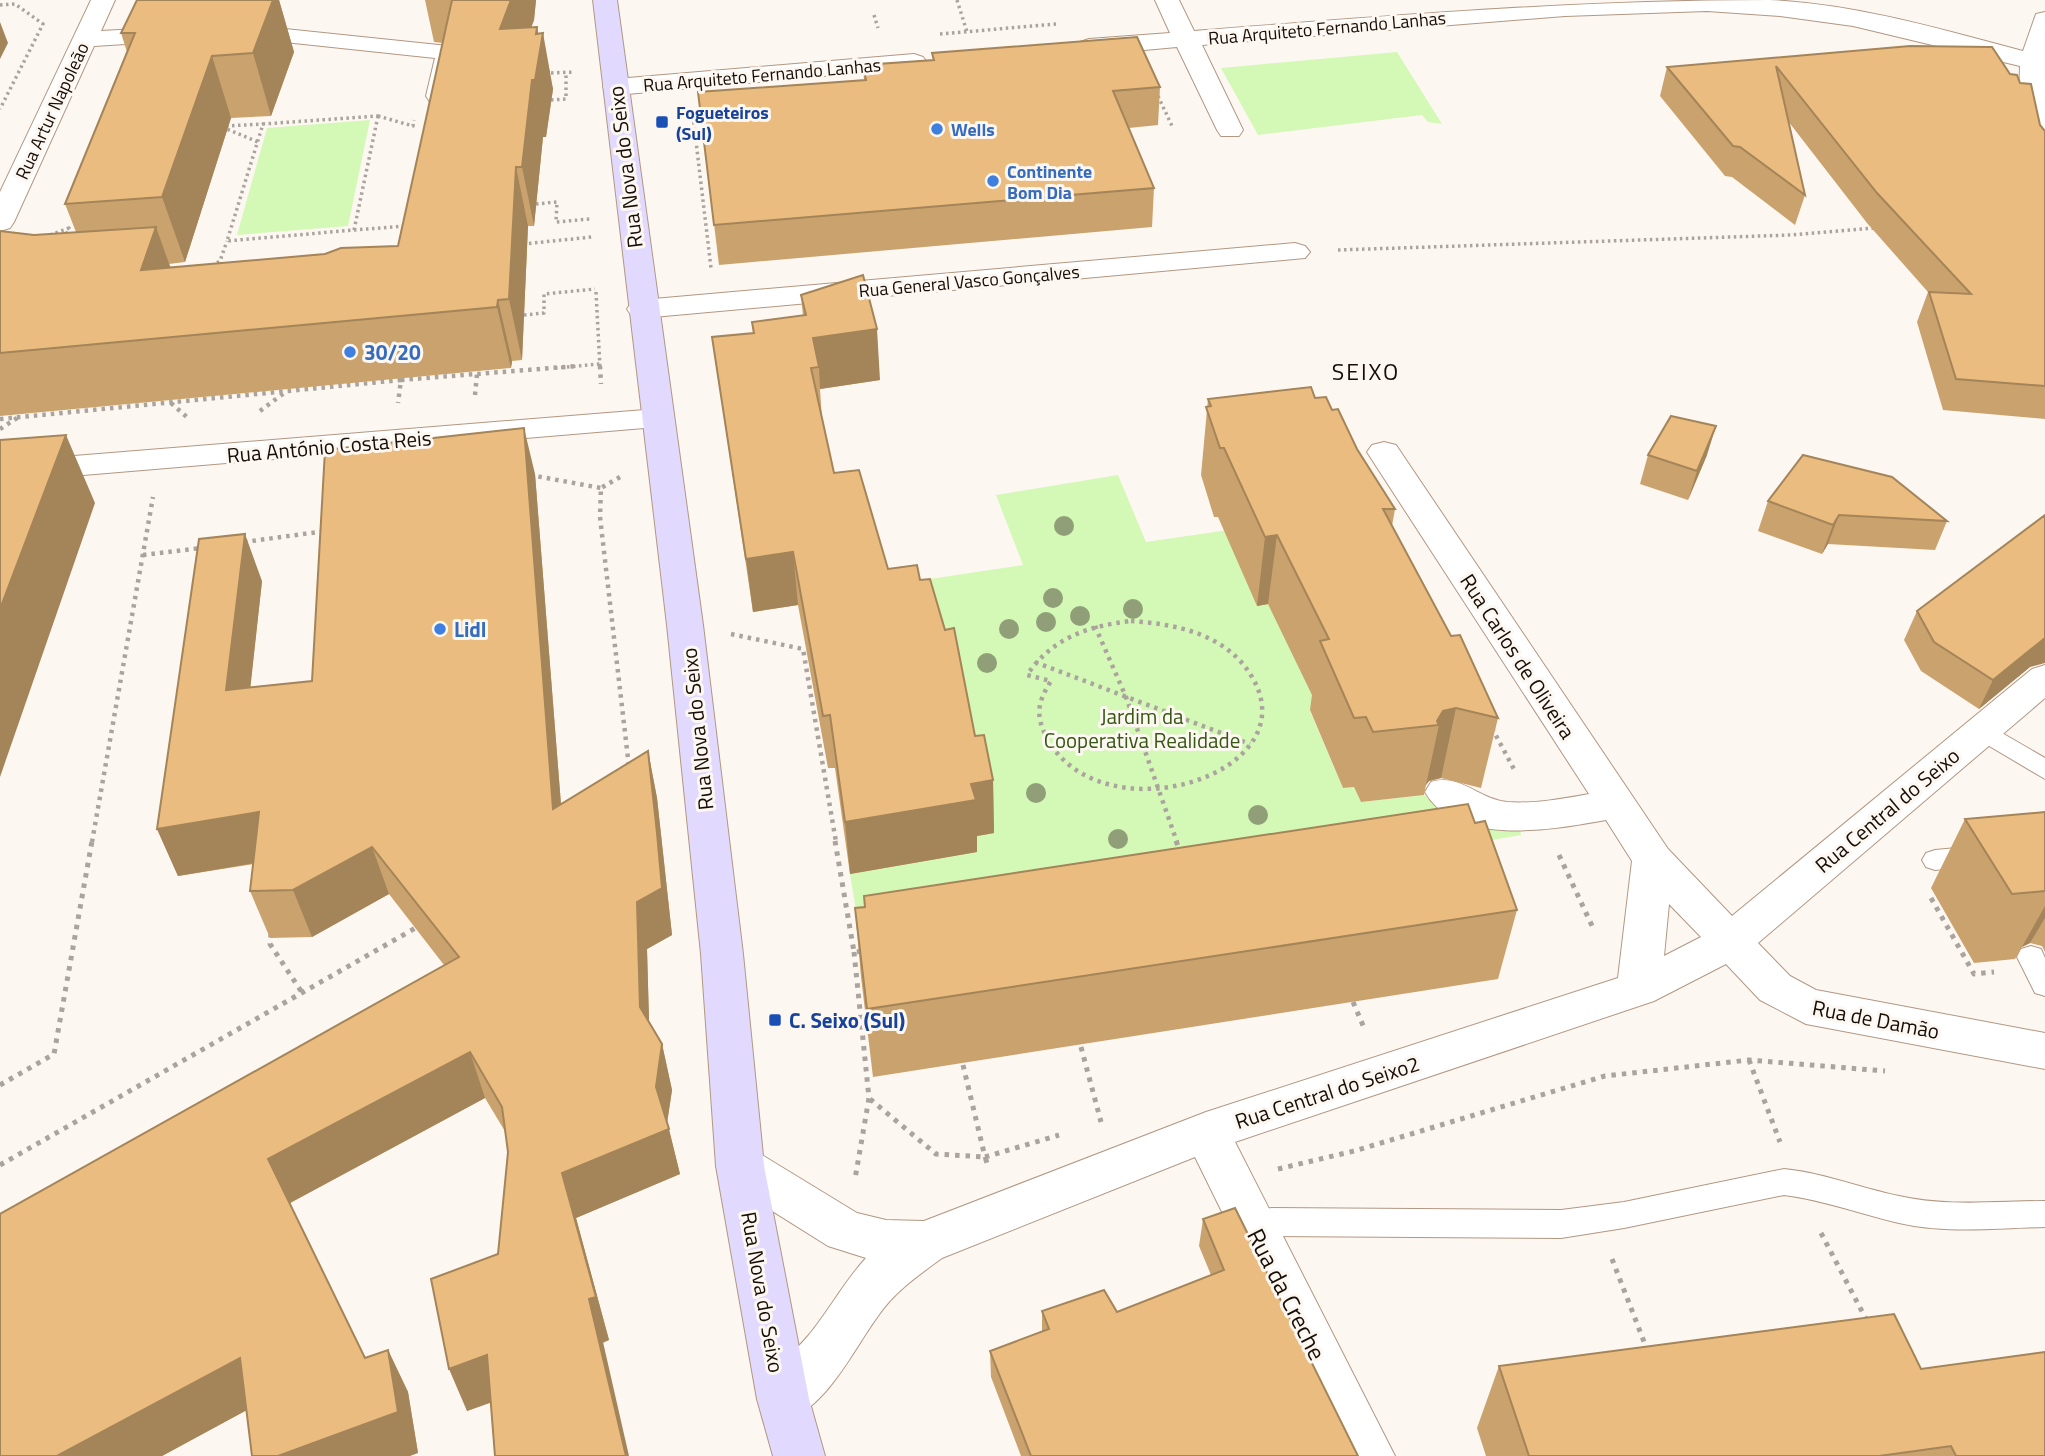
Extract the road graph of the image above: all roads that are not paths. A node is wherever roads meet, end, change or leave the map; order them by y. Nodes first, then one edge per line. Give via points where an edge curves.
1 (103, 0) edge
2 (605, 0) edge
3 (1167, 0) edge
4 (2045, 19) edge
5 (1187, 39) junction
6 (85, 40) junction
7 (1065, 49) edge
8 (939, 60) edge
9 (2033, 62) junction
10 (600, 79) junction
11 (433, 122) edge
12 (1230, 130) dead end
13 (2045, 155) edge
14 (0, 222) edge
15 (1295, 252) road end
16 (642, 309) junction
17 (657, 419) junction
18 (1384, 452) dead end
19 (0, 472) edge
20 (2045, 678) edge
21 (1983, 731) junction
22 (2045, 770) edge
23 (1445, 792) dead end
24 (1616, 804) junction
25 (2045, 850) edge
26 (1653, 860) junction
27 (1935, 860) road end
28 (1730, 942) junction
29 (1639, 989) junction
30 (2045, 1051) edge
31 (1206, 1132) junction
32 (740, 1166) junction
33 (2045, 1214) edge
34 (1251, 1222) junction
35 (925, 1243) junction
36 (783, 1399) junction
37 (799, 1456) edge
38 (1369, 1456) edge

1 - 6 street, Rua Artur Napoleão
2 - 10 main road, Rua Nova do Seixo
3 - 5 street
4 - 9 street
5 - 7 street, Rua Arquiteto Fernando Lanhas
5 - 9 street, Rua Arquiteto Fernando Lanhas via 1600,5 1695,3 1822,14 1943,37
5 - 12 street
6 - 11 street via 235,31 449,52
6 - 14 street, Rua Artur Napoleão
8 - 10 street, Rua Arquiteto Fernando Lanhas
9 - 13 street via 2033,107
10 - 16 main road, Rua Nova do Seixo
15 - 16 street, Rua General Vasco Gonçalves
16 - 17 main road, Rua Nova do Seixo
17 - 19 street, Rua António Costa Reis
17 - 32 main road, Rua Nova do Seixo via 722,954
18 - 24 street, Rua Carlos de Oliveira
20 - 21 street, Rua Central do Seixo
21 - 22 lane
21 - 28 street, Rua Central do Seixo
23 - 24 street via 1472,811 1490,816 1538,815
24 - 26 street, Rua Carlos de Oliveira
25 - 27 lane
26 - 28 street, Rua Carlos de Oliveira
26 - 29 street
28 - 29 street, Rua Central do Seixo2
28 - 30 street, Rua de Damão via 1775,988 1806,1006
29 - 31 street, Rua Central do Seixo2
31 - 34 street, Rua da Creche
31 - 35 street, Rua Central do Seixo2
32 - 35 street, Rua Central do Seixo2 via 845,1231 886,1242
32 - 36 main road, Rua Nova do Seixo
33 - 34 lane via 1937,1216 1796,1184 1759,1185 1596,1219 1497,1226
34 - 38 street, Rua da Creche
35 - 36 street, Rua Central do Seixo2 via 861,1297 827,1351
36 - 37 main road, Rua Nova do Seixo

